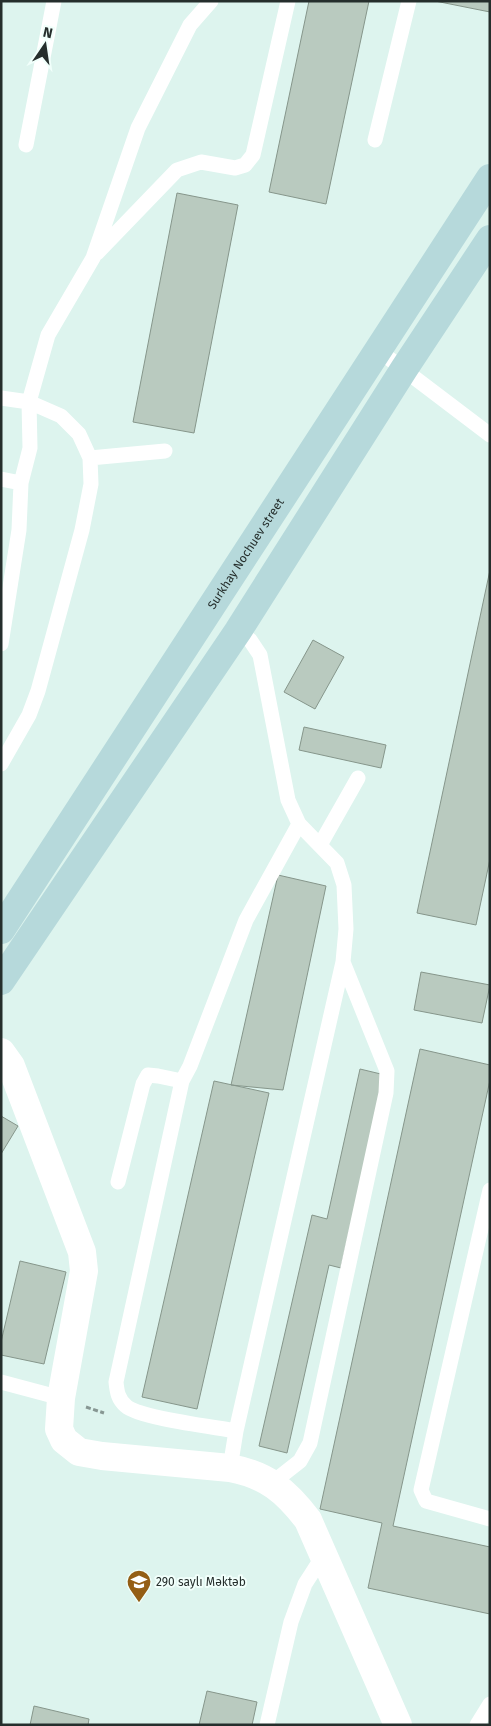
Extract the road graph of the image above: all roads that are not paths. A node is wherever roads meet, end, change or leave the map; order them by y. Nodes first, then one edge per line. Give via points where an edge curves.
1 (54, 1) edge
2 (211, 1) edge
3 (288, 1) edge
4 (409, 1) edge
5 (375, 140) dead end
6 (26, 145) dead end
7 (490, 178) edge
8 (490, 239) edge
9 (93, 258) junction
10 (378, 350) junction
11 (404, 369) junction
12 (1, 398) edge
13 (29, 402) junction
14 (490, 435) edge
15 (165, 451) dead end
16 (90, 458) junction
17 (1, 479) edge
18 (21, 483) junction
19 (238, 631) junction
20 (1, 644) edge
21 (1, 764) edge
22 (358, 778) dead end
23 (299, 824) junction
24 (320, 845) junction
25 (3, 921) edge
26 (29, 940) junction
27 (343, 962) junction
28 (1, 981) edge
29 (1, 1052) edge
30 (182, 1081) junction
31 (118, 1182) dead end
32 (490, 1190) edge
33 (1, 1382) edge
34 (61, 1398) junction
35 (236, 1431) junction
36 (230, 1468) junction
37 (272, 1483) junction
38 (490, 1519) edge
39 (323, 1556) junction
40 (490, 1704) edge
41 (267, 1725) edge
42 (398, 1725) edge
43 (477, 1725) edge

1 - 6 lane
2 - 9 lane via 190,25 138,128
3 - 9 lane via 252,155 245,165 235,168 201,162 177,170
4 - 5 lane
7 - 10 street, Surkhay Nochuev street
8 - 11 street
9 - 13 lane via 48,335
10 - 11 lane
10 - 25 street, Surkhay Nochuev street
11 - 14 lane
11 - 19 street
12 - 13 lane
13 - 16 lane via 61,416 79,434
13 - 18 lane via 30,448
15 - 16 lane
16 - 21 lane via 90,484 82,530 38,691 30,715
17 - 18 lane
18 - 20 lane via 19,530
19 - 23 lane via 260,654 288,800
19 - 26 street
22 - 24 lane
23 - 24 lane
23 - 30 lane via 246,920
24 - 27 lane via 337,863 344,885 346,928
25 - 26 lane
26 - 28 street
27 - 35 lane
27 - 37 lane via 386,1071 386,1093 310,1443 300,1461
29 - 34 street via 11,1066 82,1252 84,1271
30 - 31 lane via 148,1075
30 - 35 lane via 116,1382 118,1396 127,1407 154,1417
32 - 38 lane via 421,1490 426,1501
33 - 34 lane
34 - 36 street via 59,1429 64,1440 80,1452
35 - 36 lane
36 - 37 street via 249,1472
37 - 39 street via 308,1520
39 - 41 lane via 305,1584 291,1622
39 - 42 street
40 - 43 lane

